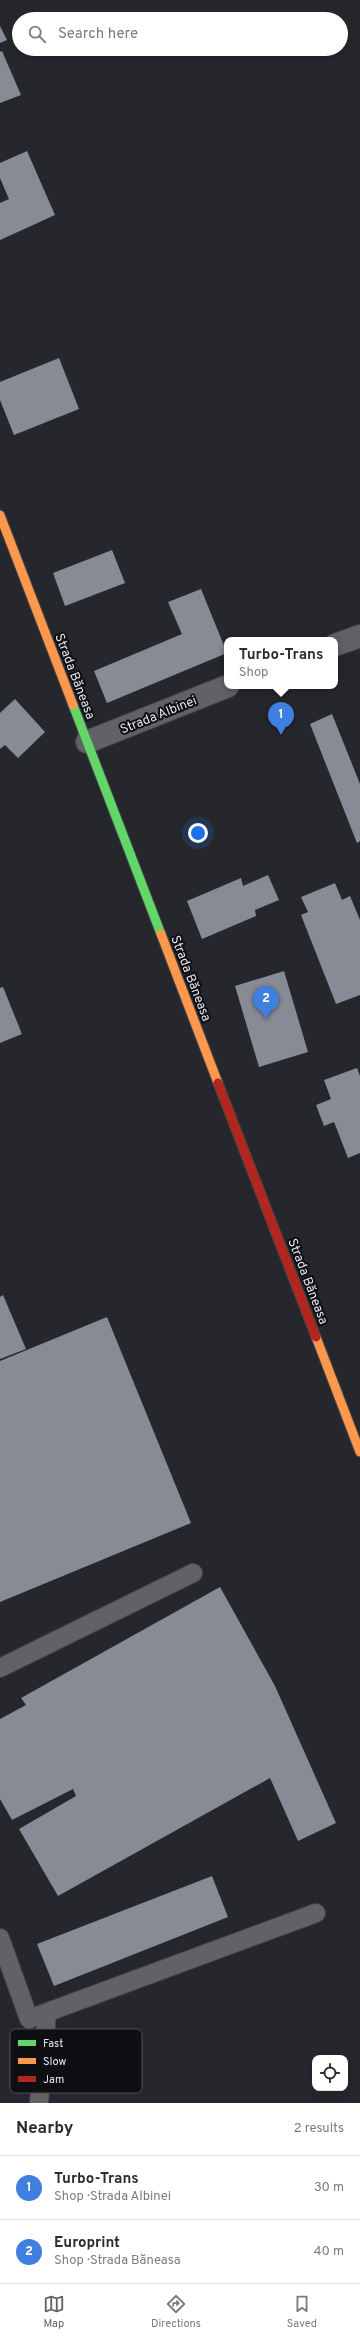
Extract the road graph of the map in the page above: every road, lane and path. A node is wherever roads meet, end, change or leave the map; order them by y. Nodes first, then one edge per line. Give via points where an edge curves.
1 (0, 515) edge
2 (360, 636) edge
3 (338, 644) edge
4 (224, 688) edge
5 (87, 742) junction
6 (360, 1452) edge
7 (193, 1573) dead end
8 (0, 1668) edge
9 (316, 1913) dead end
10 (0, 1938) edge
11 (46, 2013) junction
12 (45, 2029) edge
13 (40, 2093) edge
14 (39, 2103) edge

1 - 5 street, Strada Băneasa
2 - 3 street
4 - 5 street, Strada Albinei
5 - 6 street, Strada Băneasa
7 - 8 lane
9 - 11 lane
10 - 11 lane via 29,2020
11 - 12 lane
13 - 14 lane

